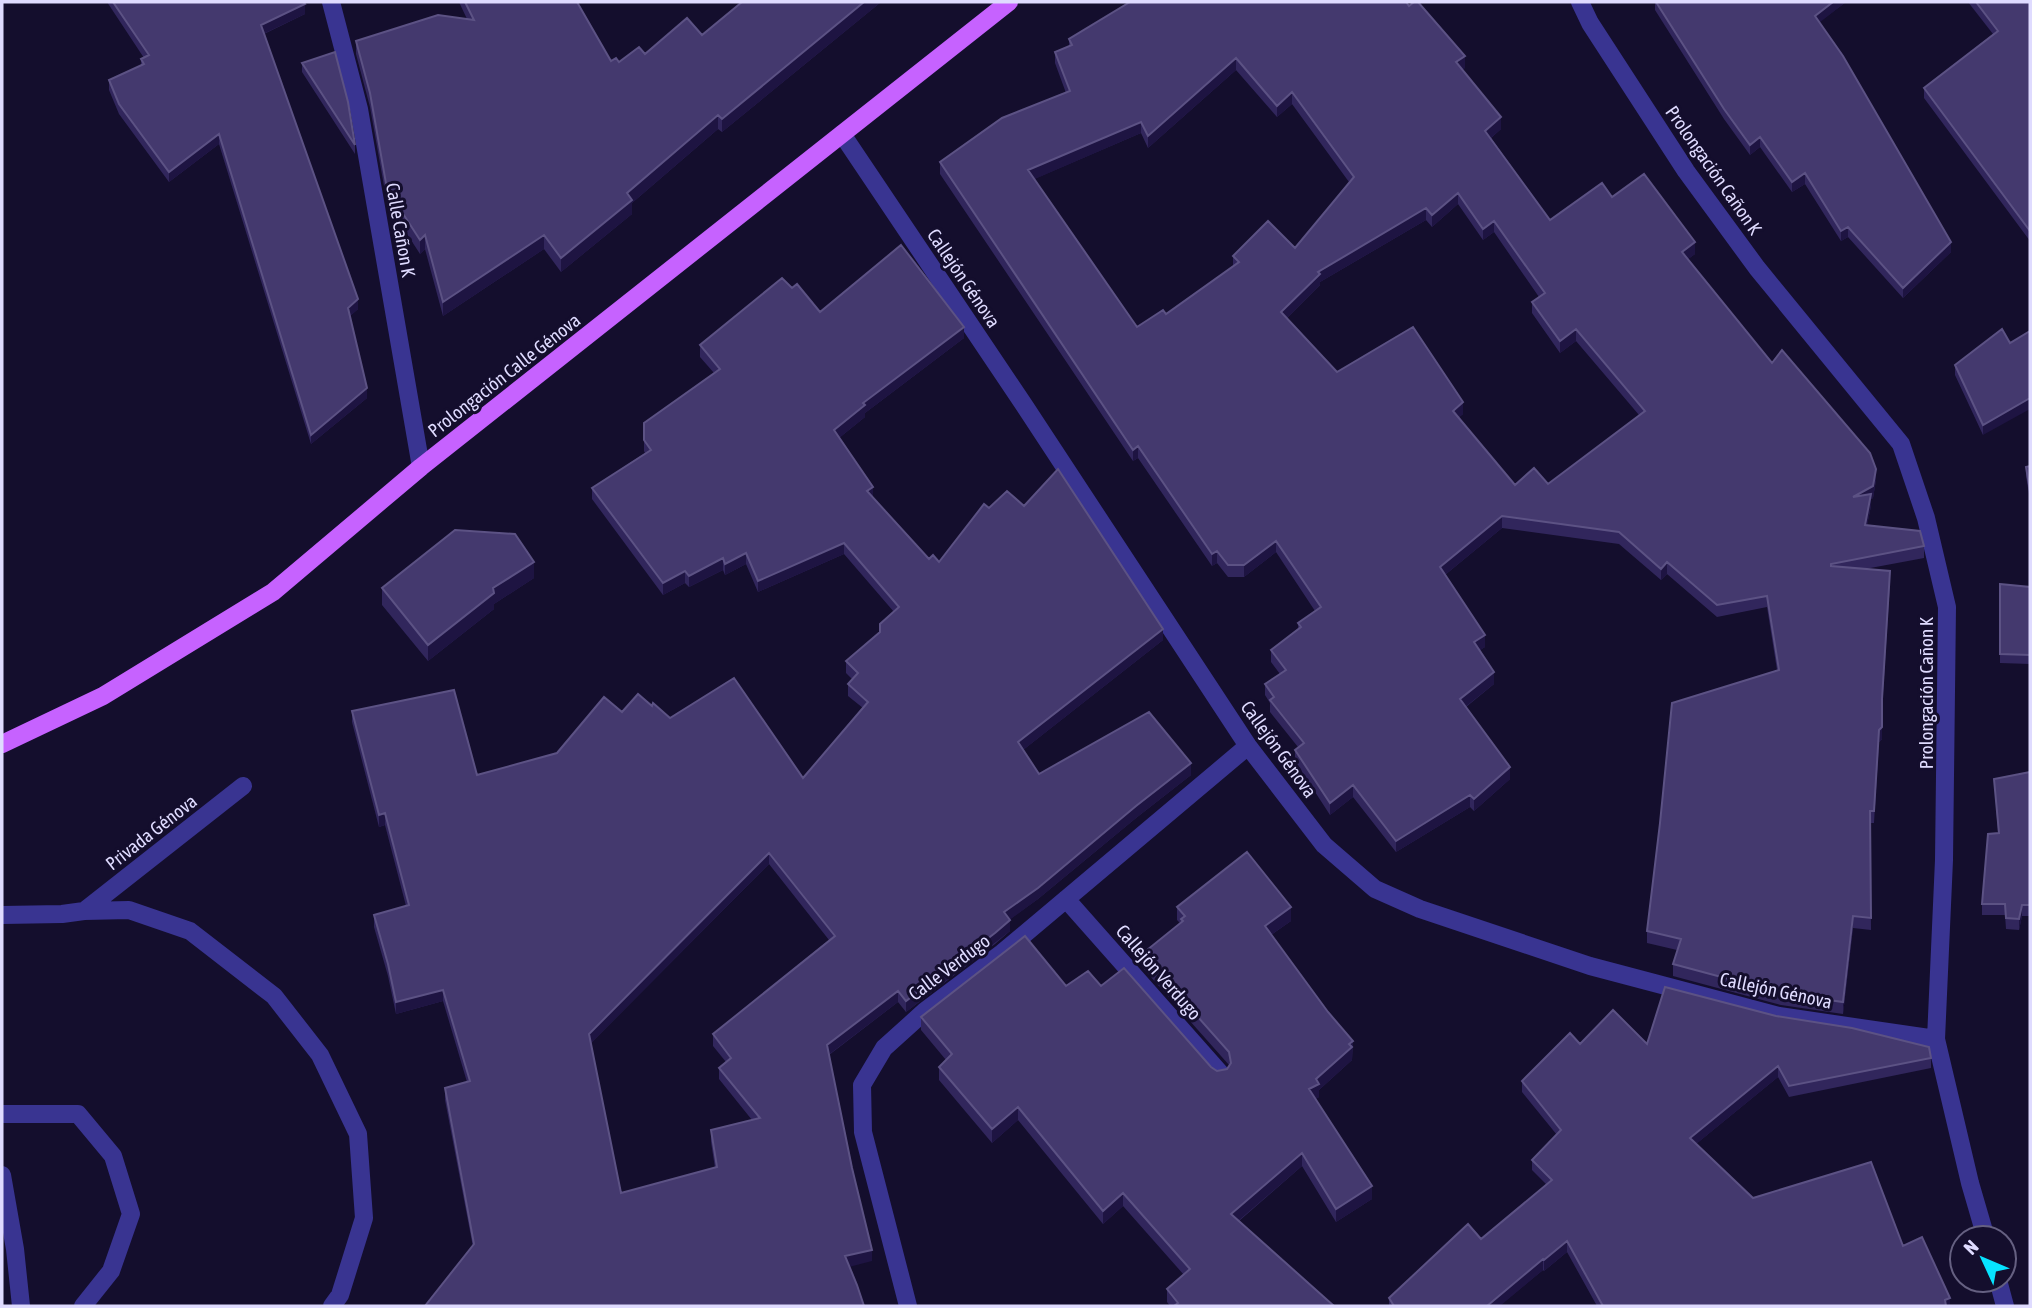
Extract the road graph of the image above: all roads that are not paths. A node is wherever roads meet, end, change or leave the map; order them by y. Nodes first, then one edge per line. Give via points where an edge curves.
1 (331, 2) edge
2 (1009, 2) edge
3 (1580, 2) edge
4 (842, 134) junction
5 (421, 467) junction
6 (2, 744) edge
7 (1248, 746) junction
8 (243, 786) dead end
9 (1066, 899) junction
10 (84, 911) junction
11 (2, 915) edge
12 (1936, 1039) junction
13 (1220, 1073) edge
14 (2, 1114) edge
15 (2, 1175) edge
16 (1982, 1224) edge
17 (21, 1306) edge
18 (83, 1306) edge
19 (332, 1306) edge
20 (908, 1306) edge

1 - 5 street, Calle Cañon K via 359,109
2 - 4 main road, Prolongación Calle Génova
3 - 12 street, Prolongación Cañon K via 1686,171 1757,268 1902,444 1947,607
4 - 5 main road, Prolongación Calle Génova
4 - 7 street, Callejón Génova
5 - 6 main road, Prolongación Calle Génova via 273,592 103,696
7 - 9 street, Calle Verdugo
7 - 12 street, Callejón Génova via 1324,845 1375,889 1420,909 1590,966 1779,1016
8 - 10 street, Privada Génova
9 - 13 street, Callejón Verdugo
9 - 20 street, Calle Verdugo via 884,1048 862,1086 863,1132
10 - 11 street
10 - 19 street via 129,910 190,931 274,996 320,1055 358,1135 364,1218 340,1295
12 - 16 street, Prolongación Cañon K
14 - 18 street via 78,1114 113,1156 131,1214 111,1271
15 - 17 street

